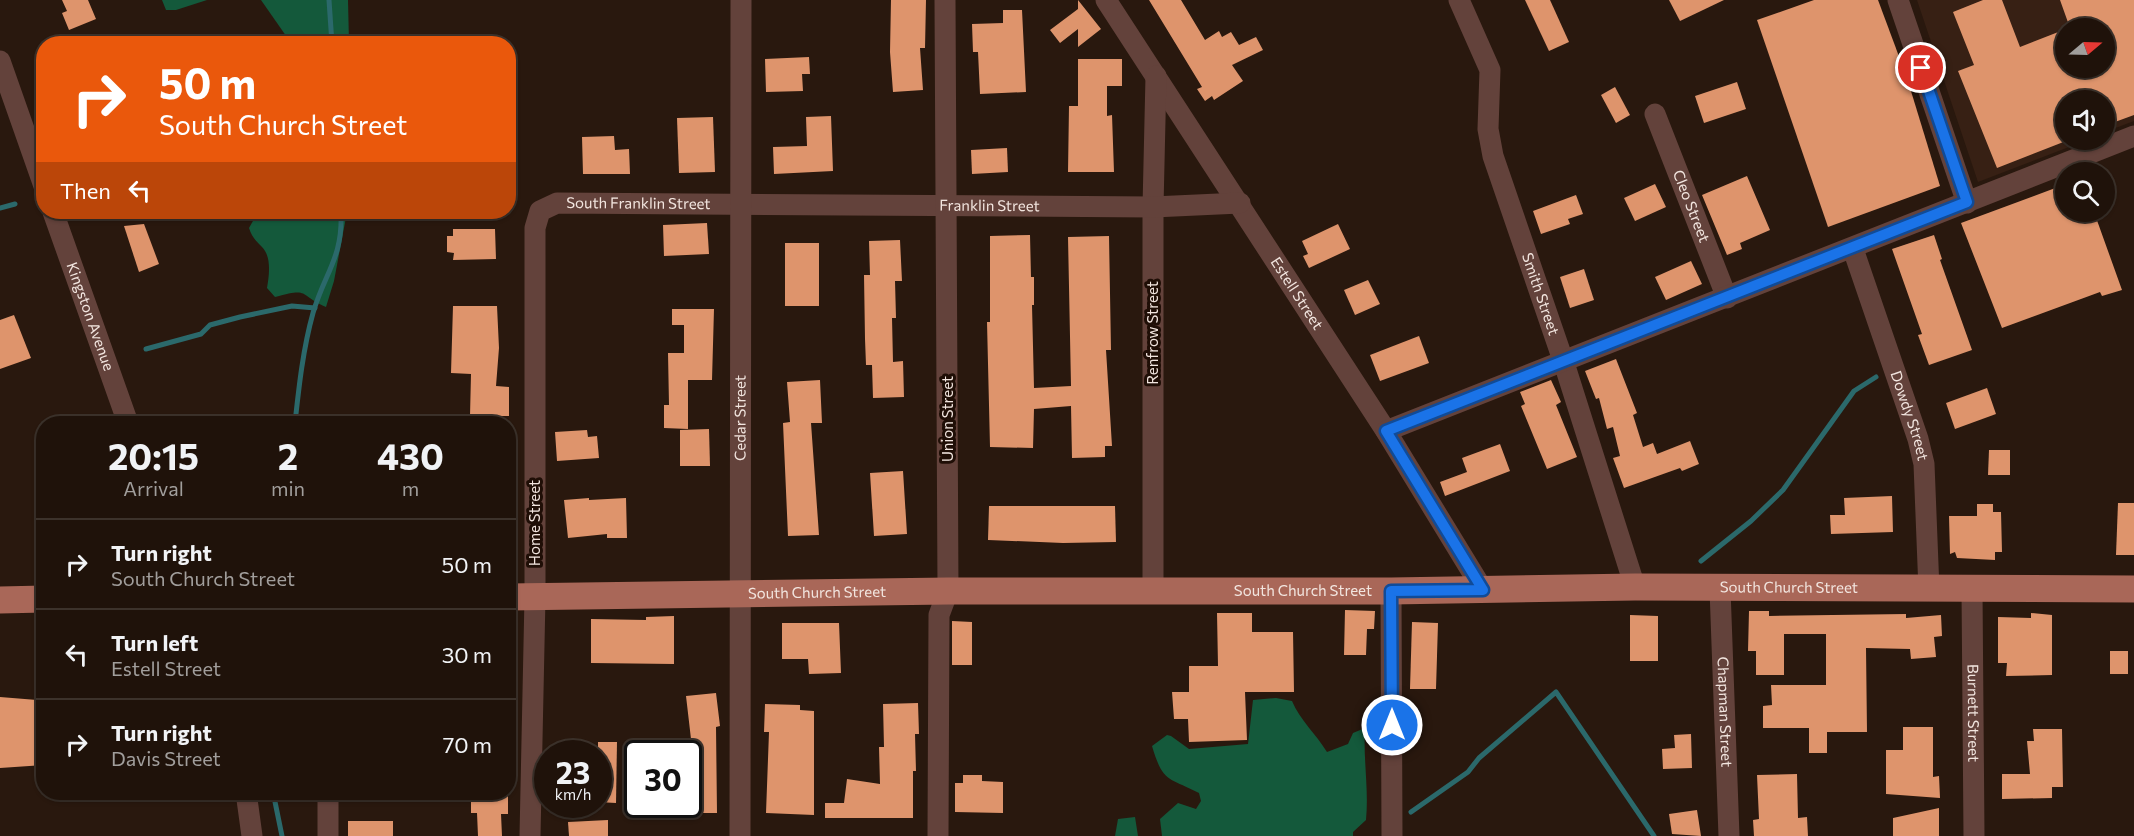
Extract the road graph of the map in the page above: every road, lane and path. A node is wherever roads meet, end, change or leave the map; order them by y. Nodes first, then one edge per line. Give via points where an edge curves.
1 (741, 0) edge
2 (945, 0) edge
3 (1106, 0) edge
4 (1460, 0) edge
5 (1898, 0) edge
6 (0, 61) edge
7 (1156, 76) junction
8 (1655, 114) dead end
9 (2134, 136) edge
10 (36, 163) edge
11 (1967, 202) junction
12 (1240, 203) junction
13 (948, 205) junction
14 (740, 206) junction
15 (1153, 207) junction
16 (540, 211) joint
17 (55, 219) edge
18 (1852, 249) junction
19 (1727, 298) junction
20 (1564, 363) junction
21 (125, 416) edge
22 (1386, 431) junction
23 (1635, 587) junction
24 (1720, 589) junction
25 (2134, 589) edge
26 (1483, 590) junction
27 (1929, 590) junction
28 (1972, 590) junction
29 (948, 591) junction
30 (1153, 591) junction
31 (1391, 591) junction
32 (741, 594) junction
33 (522, 597) edge
34 (36, 599) edge
35 (0, 600) edge
36 (247, 800) edge
37 (328, 800) edge
38 (252, 836) edge
39 (328, 836) edge
40 (530, 836) edge
41 (740, 836) edge
42 (938, 836) edge
43 (1392, 836) edge
44 (1729, 836) edge
45 (1974, 836) edge

1 - 14 street, Cedar Street
2 - 13 street, Union Street
3 - 7 street, Estell Street
4 - 20 street, Smith Street via 1490,70 1488,129 1493,156
5 - 11 street
6 - 10 street
7 - 12 street, Estell Street
7 - 15 street, Renfrow Street
8 - 19 street, Cleo Street
9 - 11 street
11 - 18 street
12 - 15 street, Franklin Street
12 - 22 street, Estell Street
13 - 14 street, Franklin Street
13 - 15 street, Franklin Street
13 - 29 street, Union Street
14 - 16 street, South Franklin Street via 556,203
14 - 32 street, Cedar Street
15 - 30 street, Renfrow Street
16 - 33 street, Home Street via 535,228
17 - 21 street, Kingston Avenue
18 - 19 street
18 - 27 street, Dowdy Street via 1922,456
19 - 20 street
20 - 22 street
20 - 23 street, Smith Street
22 - 26 street, Estell Street
23 - 24 main road, South Church Street
23 - 26 main road, South Church Street
24 - 27 main road, South Church Street
24 - 44 street, Chapman Street
25 - 28 main road, South Church Street
26 - 31 main road, South Church Street
27 - 28 main road, South Church Street
28 - 45 street, Burnett Street
29 - 30 main road, South Church Street
29 - 32 main road, South Church Street
29 - 42 street, Union Street via 939,615
30 - 31 main road, South Church Street
31 - 43 street
32 - 33 main road, South Church Street
32 - 41 street, Cedar Street
33 - 40 street, Home Street
34 - 35 main road
36 - 38 street
37 - 39 street

